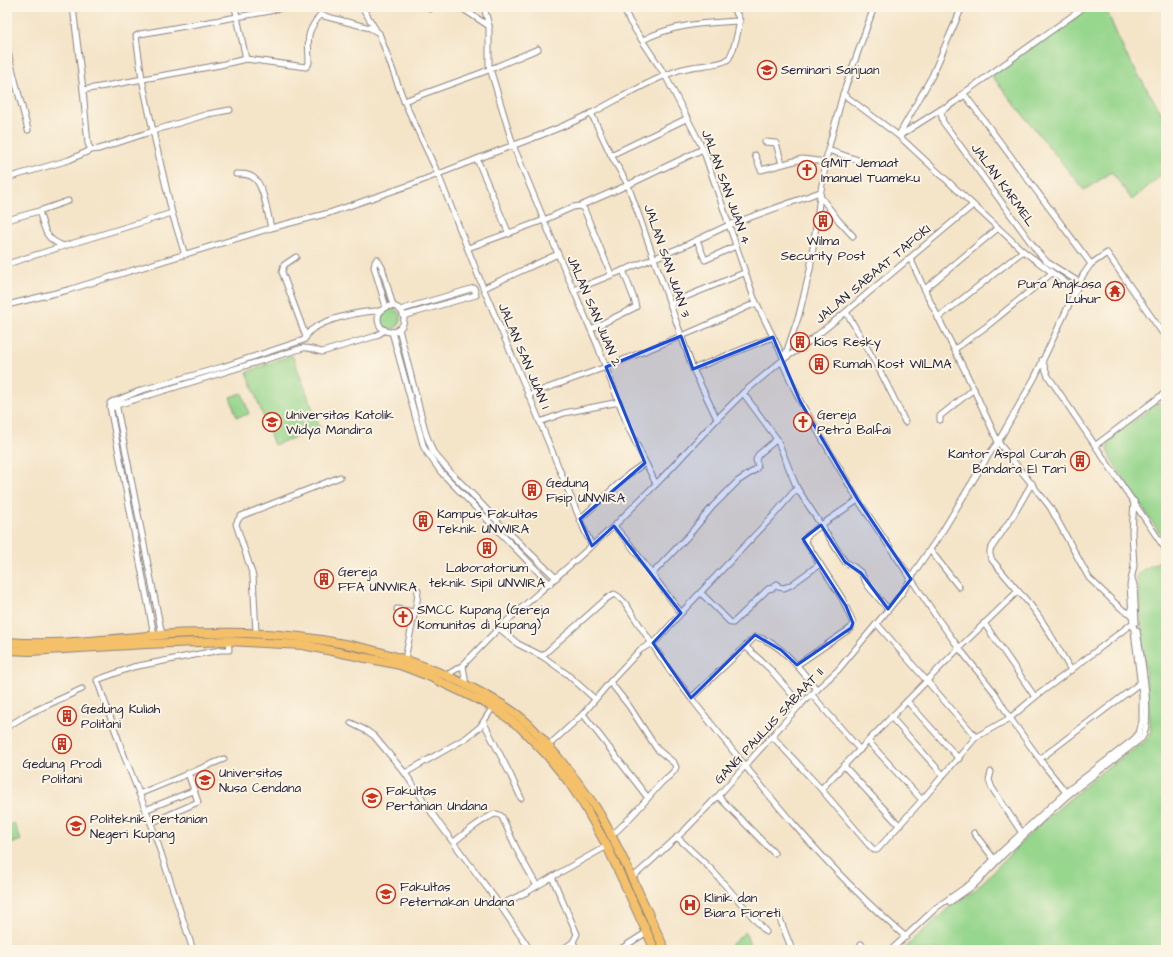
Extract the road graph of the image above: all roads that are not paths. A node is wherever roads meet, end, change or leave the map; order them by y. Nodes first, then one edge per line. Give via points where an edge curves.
1 (73, 7) edge
2 (235, 7) edge
3 (285, 7) edge
4 (362, 7) edge
5 (460, 7) edge
6 (484, 7) edge
7 (630, 7) edge
8 (731, 7) edge
9 (874, 7) edge
10 (962, 7) edge
11 (1070, 7) edge
12 (623, 9) edge
13 (1081, 9) edge
14 (237, 16) junction
15 (740, 21) junction
16 (489, 26) junction
17 (376, 31) junction
18 (643, 40) junction
19 (7, 49) edge
20 (538, 49) dead end
21 (246, 59) junction
22 (490, 70) junction
23 (666, 75) junction
24 (142, 79) junction
25 (83, 90) junction
26 (843, 94) junction
27 (404, 100) junction
28 (230, 110) dead end
29 (591, 113) junction
30 (688, 118) junction
31 (28, 130) dead end
32 (153, 131) junction
33 (899, 136) junction
34 (765, 142) dead end
35 (513, 145) junction
36 (703, 149) junction
37 (91, 150) junction
38 (828, 150) junction
39 (612, 155) junction
40 (755, 155) dead end
41 (478, 160) junction
42 (826, 162) junction
43 (864, 162) dead end
44 (782, 164) junction
45 (236, 174) dead end
46 (438, 174) junction
47 (7, 178) edge
48 (628, 185) junction
49 (820, 194) junction
50 (68, 201) dead end
51 (973, 205) junction
52 (580, 206) junction
53 (39, 211) junction
54 (172, 213) junction
55 (7, 220) edge
56 (544, 220) junction
57 (728, 225) junction
58 (271, 228) junction
59 (998, 228) junction
60 (509, 234) junction
61 (853, 236) dead end
62 (697, 240) junction
63 (64, 246) junction
64 (736, 246) junction
65 (468, 248) junction
66 (1023, 251) junction
67 (558, 254) junction
68 (185, 255) junction
69 (296, 257) dead end
70 (654, 258) junction
71 (910, 258) junction
72 (7, 264) edge
73 (1091, 264) junction
74 (624, 270) junction
75 (744, 273) junction
76 (1052, 273) junction
77 (611, 274) junction
78 (1079, 282) junction
79 (484, 288) junction
80 (925, 289) junction
81 (574, 290) junction
82 (1076, 290) junction
83 (432, 302) junction
84 (756, 303) junction
85 (7, 305) edge
86 (671, 305) junction
87 (393, 306) junction
88 (386, 307) junction
89 (433, 308) junction
90 (400, 310) junction
91 (381, 311) junction
92 (846, 312) junction
93 (403, 316) junction
94 (938, 318) junction
95 (398, 329) junction
96 (591, 329) junction
97 (385, 330) junction
98 (392, 332) junction
99 (681, 336) junction
100 (306, 337) junction
101 (773, 337) junction
102 (1166, 338) edge
103 (954, 350) junction
104 (784, 360) junction
105 (1042, 360) junction
106 (606, 367) junction
107 (409, 369) junction
108 (693, 369) junction
109 (402, 371) junction
110 (974, 389) junction
111 (1166, 392) edge
112 (743, 393) junction
113 (528, 395) junction
114 (619, 402) junction
115 (114, 405) junction
116 (716, 419) junction
117 (940, 420) dead end
118 (540, 422) junction
119 (905, 422) dead end
120 (777, 438) junction
121 (998, 442) junction
122 (1096, 445) junction
123 (645, 463) junction
124 (340, 477) dead end
125 (1032, 483) junction
126 (656, 484) junction
127 (797, 488) junction
128 (858, 500) junction
129 (1134, 501) junction
130 (137, 512) junction
131 (131, 513) junction
132 (580, 519) junction
133 (821, 525) junction
134 (614, 526) junction
135 (516, 539) junction
136 (511, 544) junction
137 (592, 546) junction
138 (930, 550) junction
139 (1166, 550) edge
140 (820, 564) junction
141 (652, 574) junction
142 (556, 578) junction
143 (911, 579) junction
144 (550, 584) junction
145 (959, 587) dead end
146 (418, 591) dead end
147 (1018, 591) junction
148 (701, 593) junction
149 (397, 609) dead end
150 (888, 609) junction
151 (414, 612) junction
152 (681, 613) junction
153 (1134, 618) junction
154 (984, 623) junction
155 (877, 624) junction
156 (499, 628) junction
157 (158, 635) junction
158 (257, 638) junction
159 (228, 641) junction
160 (7, 642) edge
161 (653, 643) junction
162 (745, 646) junction
163 (959, 648) junction
164 (7, 650) edge
165 (542, 656) junction
166 (384, 658) junction
167 (405, 659) junction
168 (463, 665) junction
169 (797, 665) junction
170 (1071, 670) junction
171 (447, 675) junction
172 (926, 681) junction
173 (610, 682) junction
174 (1140, 683) junction
175 (466, 685) junction
176 (82, 689) dead end
177 (817, 690) junction
178 (812, 695) junction
179 (1035, 697) junction
180 (691, 698) junction
181 (595, 699) junction
182 (907, 701) junction
183 (801, 705) junction
184 (493, 707) junction
185 (583, 714) junction
186 (891, 717) junction
187 (1010, 718) junction
188 (351, 723) dead end
189 (484, 723) junction
190 (7, 726) edge
191 (773, 736) junction
192 (976, 737) junction
193 (868, 741) junction
194 (548, 746) junction
195 (860, 750) junction
196 (224, 759) dead end
197 (959, 759) junction
198 (1040, 759) junction
199 (744, 766) junction
200 (844, 766) junction
201 (991, 772) dead end
202 (188, 773) junction
203 (405, 773) junction
204 (944, 774) junction
205 (821, 789) junction
206 (195, 790) junction
207 (1067, 793) junction
208 (139, 794) junction
209 (718, 796) junction
210 (520, 798) dead end
211 (648, 798) junction
212 (922, 800) junction
213 (145, 810) junction
214 (150, 823) junction
215 (899, 825) junction
216 (974, 833) dead end
217 (1023, 834) junction
218 (611, 836) junction
219 (677, 837) junction
220 (454, 842) junction
221 (607, 846) junction
222 (774, 853) dead end
223 (994, 859) junction
224 (552, 877) junction
225 (632, 878) junction
226 (537, 886) junction
227 (500, 905) junction
228 (644, 906) junction
229 (637, 910) junction
230 (778, 914) dead end
231 (647, 932) junction
232 (766, 932) dead end
233 (906, 937) junction
234 (573, 942) junction
235 (861, 944) dead end
236 (193, 950) edge
237 (530, 950) edge
238 (562, 950) edge
239 (577, 950) edge
240 (619, 950) edge
241 (655, 950) edge
242 (665, 950) edge
243 (792, 950) edge
244 (867, 950) edge
245 (892, 950) edge
246 (896, 950) edge

1 - 25 street
2 - 14 street
3 - 14 street
4 - 17 street, JALAN SAN JUAN 1
5 - 16 street
6 - 16 street, JALAN SAN JUAN 2
7 - 12 street
8 - 15 street
9 - 26 street
10 - 33 street via 932,76
11 - 13 street
12 - 18 street, JALAN SAN JUAN 4
13 - 33 street via 946,106
14 - 21 street
14 - 24 street via 137,35
15 - 18 street via 687,25 656,33
15 - 23 street via 728,60
16 - 22 street, JALAN SAN JUAN 2
17 - 21 street via 320,15 309,31 306,67
17 - 27 street, JALAN SAN JUAN 1 via 381,38
18 - 23 street, JALAN SAN JUAN 4
19 - 31 street
20 - 22 street
21 - 24 street
22 - 27 street
22 - 35 street, JALAN SAN JUAN 2
23 - 29 street
23 - 30 street, JALAN SAN JUAN 4
24 - 25 street
24 - 32 street
25 - 37 street via 88,144
26 - 33 street
26 - 38 street
27 - 46 street, JALAN SAN JUAN 1
28 - 32 street
29 - 35 street
29 - 39 street, JALAN SAN JUAN 3
30 - 36 street, JALAN SAN JUAN 4
30 - 39 street
32 - 37 street
32 - 54 street
33 - 51 street
34 - 44 street via 776,143
35 - 41 street
35 - 56 street, JALAN SAN JUAN 2
36 - 48 street
36 - 57 street, JALAN SAN JUAN 4
37 - 47 street via 69,160
38 - 42 street
38 - 43 street
39 - 48 street, JALAN SAN JUAN 3
40 - 44 street via 761,170
41 - 46 street
41 - 60 street
42 - 44 street via 802,159
42 - 49 street
45 - 58 street via 247,174 257,180
46 - 58 street via 329,213
46 - 65 street, JALAN SAN JUAN 1
48 - 52 street
48 - 70 street, JALAN SAN JUAN 3
49 - 57 street
49 - 61 street
49 - 104 street via 810,270
50 - 53 street
51 - 59 street
51 - 71 street, JALAN SABAAT TAFOKI
52 - 56 street
52 - 77 street via 584,209
53 - 55 street
53 - 63 street via 46,234
54 - 63 street
54 - 68 street
56 - 60 street
56 - 67 street, JALAN SAN JUAN 2
57 - 62 street
57 - 64 street, JALAN SAN JUAN 4
58 - 68 street
59 - 66 street
59 - 80 street
60 - 65 street
62 - 64 street via 705,260
62 - 70 street
63 - 72 street
64 - 75 street, JALAN SAN JUAN 4
65 - 79 street, JALAN SAN JUAN 1
66 - 76 street
66 - 94 street
67 - 79 street
67 - 81 street, JALAN SAN JUAN 2
68 - 85 street via 68,290
69 - 100 street via 284,264 282,272
70 - 74 street
70 - 86 street, JALAN SAN JUAN 3
71 - 80 street
71 - 92 street, JALAN SABAAT TAFOKI
73 - 78 street, GANG PAULUS SABAAT II
73 - 78 street, JALAN KARMEL via 965,95 943,110 943,122 1044,259
73 - 102 street via 1107,253
74 - 77 street
74 - 96 street via 636,307
75 - 84 street, JALAN SAN JUAN 4
75 - 86 street
76 - 82 street
76 - 103 street
77 - 81 street
78 - 82 street, GANG PAULUS SABAAT II
79 - 113 street, JALAN SAN JUAN 1
80 - 94 street
81 - 96 street, JALAN SAN JUAN 2
82 - 105 street, GANG PAULUS SABAAT II
83 - 89 street
83 - 89 street via 474,288 476,295
83 - 90 street
84 - 99 street
84 - 101 street, JALAN SAN JUAN 4
86 - 99 street, JALAN SAN JUAN 3
87 - 88 street
87 - 88 street via 378,259 374,267
87 - 90 street
88 - 91 street
89 - 93 street
90 - 93 street
91 - 97 street via 378,316 379,323
91 - 100 street via 356,314 320,325
92 - 104 street, JALAN SABAAT TAFOKI
92 - 119 street via 873,356
93 - 95 street
94 - 103 street
95 - 98 street
95 - 107 street
96 - 106 street, JALAN SAN JUAN 2
97 - 98 street
97 - 115 street via 365,340 322,352 303,348
98 - 109 street
99 - 106 street
99 - 108 street, JALAN SAN JUAN 3
100 - 115 street via 304,340 222,367 142,390
101 - 104 street, JALAN SAN JUAN 4
101 - 108 street
103 - 110 street
104 - 112 street, JALAN SABAAT TAFOKI
104 - 128 street, JALAN SAN JUAN 4 via 800,401
105 - 121 street, GANG PAULUS SABAAT II
105 - 122 street via 1048,376
106 - 113 street
106 - 114 street, JALAN SAN JUAN 2
107 - 109 street
107 - 135 street via 433,452
108 - 116 street, JALAN SAN JUAN 3
109 - 136 street via 420,436 428,455 441,472
110 - 117 street via 940,416
110 - 121 street
111 - 122 street
112 - 116 street, JALAN SABAAT TAFOKI
112 - 120 street
113 - 118 street, JALAN SAN JUAN 1
114 - 118 street
114 - 123 street, JALAN SAN JUAN 2
115 - 130 street
115 - 131 street
116 - 126 street, JALAN SABAAT TAFOKI
118 - 132 street, JALAN SAN JUAN 1
120 - 127 street
120 - 141 street via 758,455 758,466 755,470 738,481 713,506
121 - 125 street
121 - 138 street, GANG PAULUS SABAAT II
122 - 129 street
123 - 126 street, JALAN SAN JUAN 2
123 - 132 street via 629,474
124 - 158 street via 241,516 238,520 236,524 253,576
125 - 147 street via 990,550 992,560
125 - 153 street via 1056,518 1089,578
126 - 134 street, JALAN SABAAT TAFOKI
127 - 133 street
127 - 148 street
128 - 133 street
128 - 143 street, JALAN SAN JUAN 4
129 - 139 street
129 - 153 street via 1134,566 1130,585
130 - 131 street
130 - 157 street
131 - 157 street
132 - 137 street, JALAN SAN JUAN 1
133 - 140 street via 805,539
133 - 150 street via 844,562 861,573 868,586
134 - 137 street, JALAN SABAAT TAFOKI
134 - 141 street
135 - 136 street
135 - 142 street
136 - 144 street
137 - 142 street, JALAN SABAAT TAFOKI
138 - 143 street, GANG PAULUS SABAAT II
138 - 145 street
140 - 148 street via 787,587 778,587 777,584 768,589 733,623
140 - 169 street via 844,602 853,624 851,628
141 - 152 street
142 - 144 street, JALAN SABAAT TAFOKI
143 - 150 street, GANG PAULUS SABAAT II
143 - 163 street, JALAN SAN JUAN 4
144 - 156 street, JALAN SABAAT TAFOKI
146 - 151 street
147 - 154 street
147 - 170 street via 1046,626
148 - 152 street
149 - 151 street
150 - 155 street, GANG PAULUS SABAAT II
151 - 167 street
152 - 161 street
153 - 170 street
153 - 174 street
153 - 207 street via 1146,695 1144,735
154 - 163 street
154 - 179 street
155 - 172 street
155 - 177 street, GANG PAULUS SABAAT II via 842,666
156 - 165 street via 518,644
156 - 168 street, JALAN SABAAT TAFOKI
157 - 158 highway
157 - 160 highway via 53,643
158 - 159 highway
158 - 166 highway via 331,642
159 - 164 highway
159 - 208 street via 229,650 133,667 97,680
161 - 165 street via 625,603 614,594 606,598
161 - 173 street via 640,650
161 - 180 street
162 - 169 street via 758,637 781,650
162 - 180 street
162 - 183 street via 770,669
163 - 172 street
163 - 187 street, JALAN SAN JUAN 4 via 995,693
165 - 181 street
166 - 167 highway
166 - 184 highway
167 - 171 highway
168 - 171 street, JALAN SABAAT TAFOKI
168 - 175 street
169 - 177 street
170 - 179 street
171 - 175 highway
172 - 182 street
172 - 192 street
173 - 181 street
173 - 211 street via 657,749 675,764 674,772
174 - 198 street
174 - 207 street via 1141,730
175 - 194 highway via 511,710
176 - 190 street
177 - 178 street, GANG PAULUS SABAAT II
178 - 183 street, GANG PAULUS SABAAT II
178 - 195 street
179 - 187 street
180 - 199 street
181 - 185 street
182 - 186 street
182 - 197 street
183 - 191 street, GANG PAULUS SABAAT II
184 - 189 street
184 - 221 highway via 520,727 546,754 584,805
185 - 194 street
185 - 211 street
186 - 193 street
186 - 204 street
187 - 192 street
187 - 198 street, JALAN SAN JUAN 4
188 - 203 street via 374,736
189 - 203 street via 466,738
189 - 210 street via 512,776
191 - 199 street, GANG PAULUS SABAAT II
191 - 205 street
192 - 197 street
193 - 195 street
193 - 212 street
194 - 218 highway via 587,795
195 - 200 street
196 - 202 street
197 - 204 street
198 - 207 street, JALAN SAN JUAN 4
199 - 209 street, GANG PAULUS SABAAT II
199 - 233 street via 834,870
200 - 205 street
200 - 215 street
201 - 217 street via 989,780 992,788
202 - 206 street
202 - 208 street
203 - 220 street
204 - 212 street
205 - 215 street via 874,850 879,848
206 - 213 street
206 - 214 street via 197,803
207 - 217 street
208 - 213 street
209 - 219 street, GANG PAULUS SABAAT II
209 - 222 street
211 - 218 street
212 - 215 street
213 - 214 street
214 - 236 street
216 - 223 street
217 - 223 street
217 - 246 street via 973,886 947,904
218 - 225 highway
219 - 225 street, GANG PAULUS SABAAT II
219 - 232 street via 711,869
220 - 226 street via 490,817 500,815
220 - 227 street
221 - 224 street
221 - 229 highway
223 - 233 street via 970,884 937,907
224 - 226 street
224 - 234 street via 576,932
225 - 228 highway
226 - 227 street
227 - 237 street
228 - 229 highway
228 - 242 highway
229 - 231 highway
230 - 243 street
231 - 240 street
231 - 241 highway
233 - 245 street
234 - 238 street
234 - 239 street
235 - 244 street

